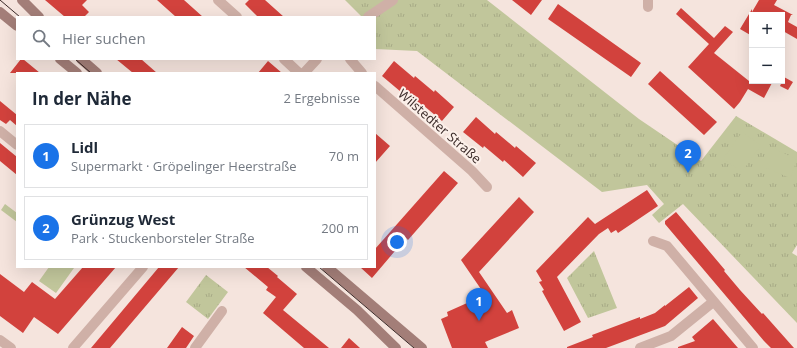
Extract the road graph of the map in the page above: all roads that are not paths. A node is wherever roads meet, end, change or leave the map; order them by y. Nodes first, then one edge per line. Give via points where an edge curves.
1 (22, 0) edge
2 (218, 0) edge
3 (393, 0) edge
4 (0, 12) edge
5 (38, 16) edge
6 (236, 16) edge
7 (369, 16) edge
8 (16, 25) edge
9 (61, 60) edge
10 (82, 60) edge
11 (285, 60) edge
12 (316, 60) edge
13 (351, 60) edge
14 (76, 72) edge
15 (97, 72) edge
16 (299, 72) edge
17 (305, 72) edge
18 (361, 72) edge
19 (376, 87) edge
20 (0, 131) edge
21 (16, 145) edge
22 (487, 187) dead end
23 (653, 241) dead end
24 (142, 268) edge
25 (307, 268) edge
26 (328, 268) edge
27 (714, 302) junction
28 (222, 311) dead end
29 (0, 340) edge
30 (11, 348) edge
31 (74, 348) edge
32 (195, 348) edge
33 (396, 348) edge
34 (422, 348) edge
35 (640, 348) edge
36 (753, 348) edge

1 - 5 main road
2 - 6 street
3 - 7 street
4 - 8 main road
9 - 14 main road
10 - 15 main road
11 - 16 street
12 - 17 street
13 - 18 street
19 - 22 street, Wilstedter Straße
20 - 21 street
23 - 27 street via 667,246
24 - 31 street
25 - 33 main road via 357,310
26 - 34 main road
27 - 35 street via 670,336
27 - 36 street
28 - 32 street
29 - 30 street

